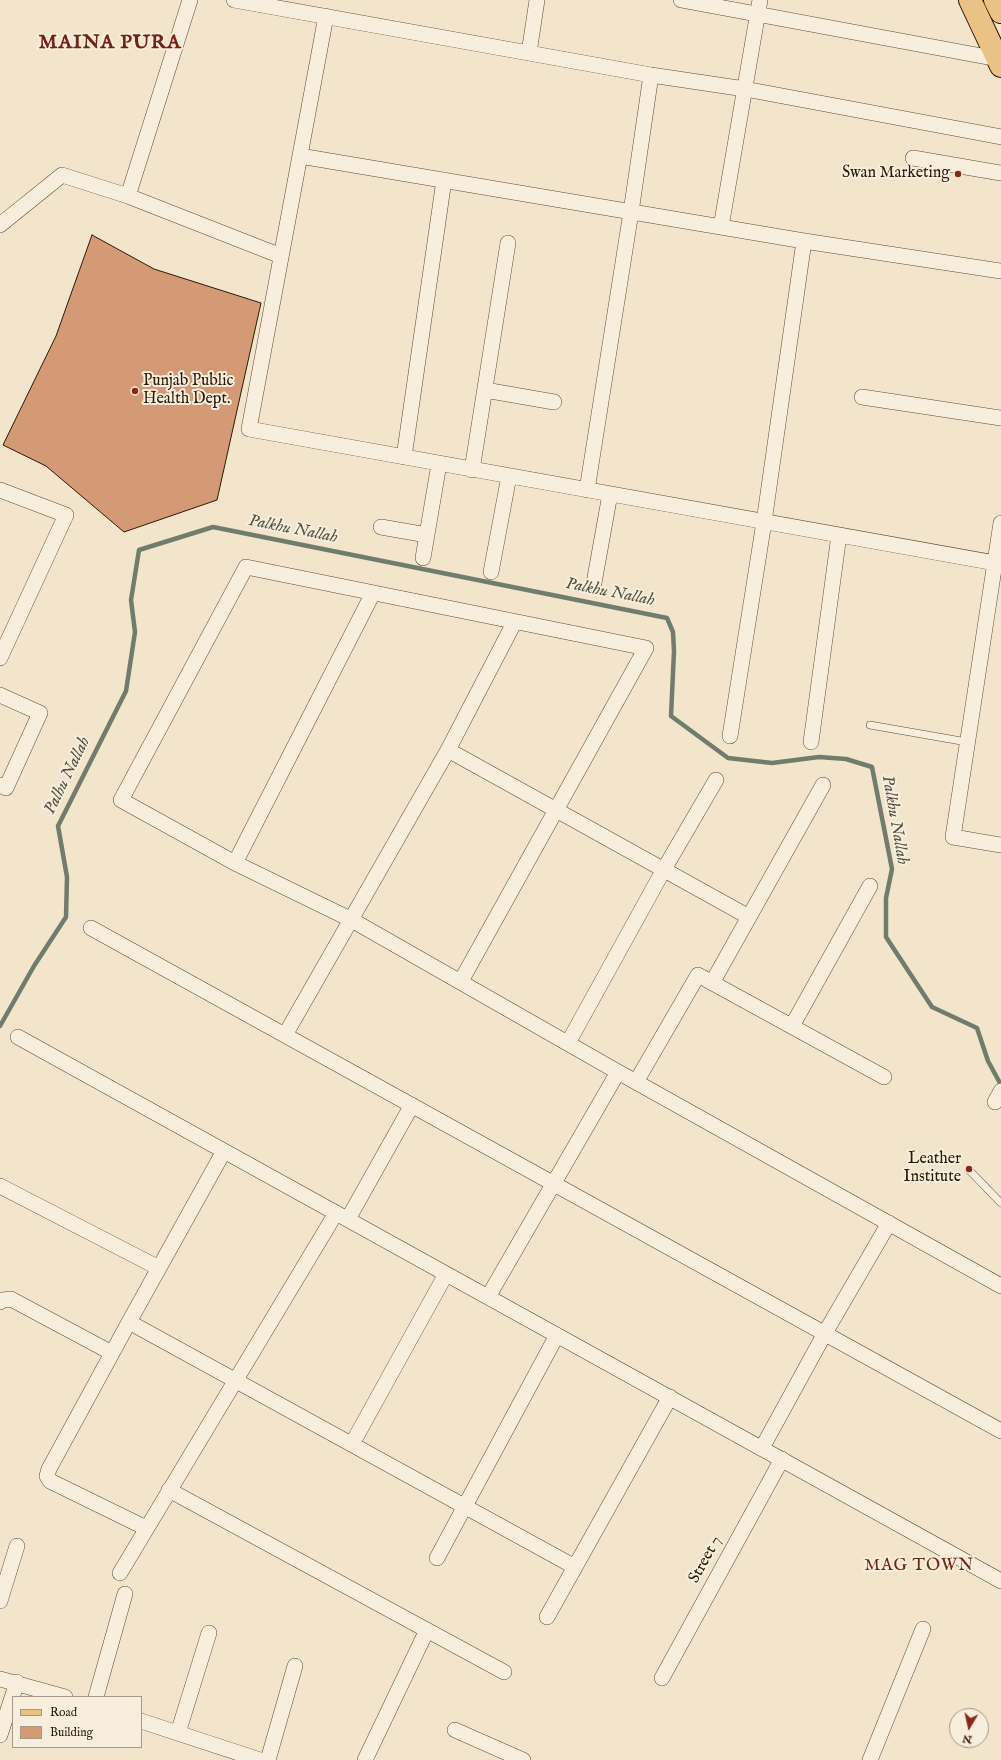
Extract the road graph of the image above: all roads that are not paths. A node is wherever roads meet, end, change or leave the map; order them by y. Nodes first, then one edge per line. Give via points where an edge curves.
1 (190, 0) edge
2 (234, 0) edge
3 (537, 0) edge
4 (681, 0) edge
5 (970, 0) edge
6 (995, 0) edge
7 (298, 5) edge
8 (759, 7) edge
9 (1001, 12) edge
10 (326, 16) junction
11 (529, 53) junction
12 (999, 63) edge
13 (651, 75) junction
14 (745, 89) junction
15 (1001, 137) edge
16 (300, 156) junction
17 (912, 158) dead end
18 (1001, 172) edge
19 (444, 180) junction
20 (128, 196) junction
21 (632, 212) junction
22 (0, 225) edge
23 (721, 227) junction
24 (804, 241) junction
25 (508, 243) dead end
26 (281, 256) junction
27 (1001, 272) edge
28 (484, 390) junction
29 (862, 397) dead end
30 (554, 402) dead end
31 (1001, 418) edge
32 (404, 457) junction
33 (439, 464) junction
34 (472, 470) junction
35 (508, 476) junction
36 (0, 490) edge
37 (587, 490) junction
38 (610, 494) junction
39 (764, 522) junction
40 (1001, 523) edge
41 (381, 527) dead end
42 (427, 535) junction
43 (839, 535) junction
44 (423, 558) dead end
45 (998, 564) edge
46 (491, 572) dead end
47 (594, 583) dead end
48 (373, 594) junction
49 (514, 623) junction
50 (0, 658) edge
51 (0, 694) edge
52 (870, 725) dead end
53 (730, 736) dead end
54 (811, 742) dead end
55 (967, 742) junction
56 (448, 750) junction
57 (716, 780) dead end
58 (0, 785) edge
59 (823, 785) dead end
60 (556, 810) junction
61 (1001, 845) edge
62 (235, 863) junction
63 (663, 871) junction
64 (870, 886) dead end
65 (749, 917) junction
66 (350, 919) junction
67 (91, 928) dead end
68 (461, 981) junction
69 (712, 983) junction
70 (792, 1026) junction
71 (285, 1035) junction
72 (18, 1037) dead end
73 (568, 1043) junction
74 (618, 1072) junction
75 (884, 1077) dead end
76 (636, 1082) junction
77 (412, 1105) junction
78 (224, 1151) junction
79 (969, 1170) dead end
80 (554, 1183) junction
81 (0, 1186) edge
82 (1001, 1203) edge
83 (342, 1216) junction
84 (889, 1223) junction
85 (159, 1268) junction
86 (446, 1274) junction
87 (1001, 1286) edge
88 (488, 1297) junction
89 (0, 1302) edge
90 (129, 1322) junction
91 (825, 1333) junction
92 (558, 1335) junction
93 (112, 1353) junction
94 (236, 1380) junction
95 (670, 1397) junction
96 (1001, 1431) edge
97 (352, 1444) junction
98 (762, 1448) junction
99 (782, 1459) junction
100 (169, 1490) junction
101 (465, 1506) junction
102 (146, 1528) junction
103 (17, 1546) dead end
104 (437, 1558) dead end
105 (575, 1567) junction
106 (120, 1573) dead end
107 (1001, 1581) edge
108 (126, 1594) dead end
109 (0, 1601) edge
110 (548, 1616) dead end
111 (923, 1629) dead end
112 (427, 1630) junction
113 (209, 1633) dead end
114 (295, 1666) dead end
115 (504, 1672) dead end
116 (662, 1678) dead end
117 (0, 1679) edge
118 (17, 1682) junction
119 (12, 1696) edge
120 (62, 1696) edge
121 (96, 1696) edge
122 (12, 1697) edge
123 (142, 1721) edge
124 (455, 1730) dead end
125 (1, 1731) edge
126 (178, 1733) junction
127 (260, 1760) edge
128 (268, 1760) edge
129 (365, 1760) edge
130 (523, 1760) edge
131 (870, 1760) edge

1 - 20 street
2 - 7 street
3 - 11 street
4 - 8 street
5 - 12 main road
6 - 9 main road
7 - 10 street
8 - 12 street
8 - 14 street
10 - 11 street
10 - 16 street
11 - 13 street
13 - 14 street
13 - 21 street
14 - 15 street
14 - 23 street
16 - 19 street
16 - 26 street
17 - 18 street
19 - 21 street
19 - 32 street
20 - 22 street via 62,175
20 - 26 street
21 - 23 street
21 - 37 street
23 - 24 street
24 - 27 street
24 - 39 street
25 - 28 street
26 - 32 street via 249,429
28 - 30 street
28 - 34 street
29 - 31 street
32 - 33 street
33 - 34 street
33 - 42 street
34 - 35 street
35 - 37 street
35 - 46 street
36 - 50 street via 66,515
37 - 38 street
38 - 39 street
38 - 47 street
39 - 43 street
39 - 53 street
40 - 45 street
41 - 42 street
42 - 44 street
43 - 45 street
43 - 54 street
45 - 55 street
48 - 49 street
48 - 62 street
48 - 62 street via 246,567 120,800
49 - 56 street
49 - 60 street via 646,648
51 - 58 street via 40,713 6,788
52 - 55 lane
55 - 61 street via 952,837
56 - 60 street
56 - 66 street
57 - 63 street
59 - 65 street
60 - 63 street
60 - 68 street
62 - 66 street
63 - 65 street
63 - 73 street
64 - 70 street
65 - 69 street
66 - 68 street
66 - 71 street
67 - 71 street
68 - 73 street
69 - 70 street
69 - 76 street via 698,975
70 - 75 street
71 - 77 street
72 - 78 street
73 - 74 street
74 - 76 street
74 - 80 street
76 - 84 street
77 - 80 street
77 - 83 street
78 - 83 street
78 - 85 street
79 - 82 lane
80 - 88 street
80 - 91 street
81 - 85 street
83 - 86 street
83 - 94 street
84 - 87 street
84 - 91 street
85 - 90 street
86 - 88 street
86 - 97 street
88 - 92 street
89 - 93 street via 11,1299
90 - 93 street
90 - 94 street
91 - 96 street
91 - 98 street
92 - 95 street
92 - 101 street
93 - 102 street via 47,1476 50,1481
94 - 97 street
94 - 100 street
95 - 98 street
95 - 105 street
97 - 101 street
98 - 99 street
99 - 107 street
99 - 116 street, Street 7
100 - 102 street
100 - 112 street
101 - 104 street
101 - 105 street
102 - 106 street
103 - 109 street
105 - 110 street
108 - 121 street
111 - 131 street
112 - 115 street
112 - 129 street
113 - 126 street
114 - 128 street
117 - 118 street
118 - 119 street
118 - 120 street
122 - 125 street
123 - 126 street
124 - 130 street
126 - 127 street

